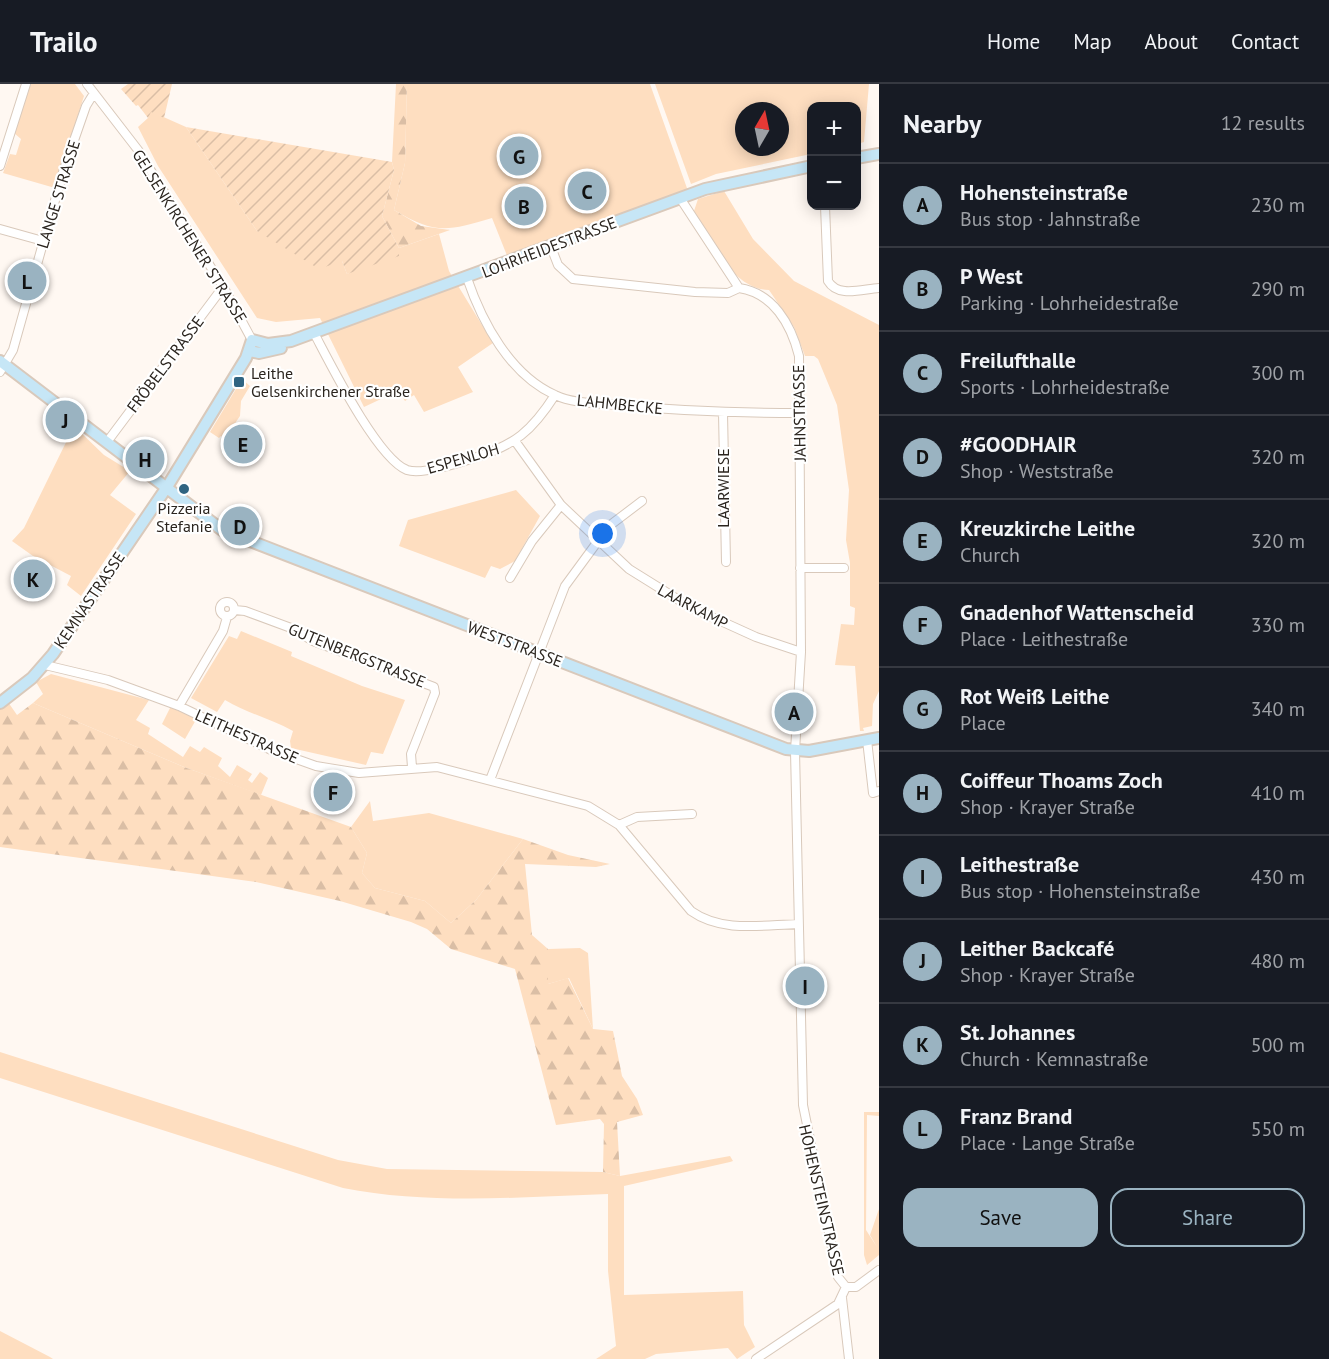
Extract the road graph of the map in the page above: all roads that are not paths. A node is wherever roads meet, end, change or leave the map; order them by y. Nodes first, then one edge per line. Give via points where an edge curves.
1 (26, 84) edge
2 (87, 84) edge
3 (94, 93) junction
4 (879, 154) edge
5 (861, 157) edge
6 (0, 166) edge
7 (807, 167) edge
8 (680, 198) junction
9 (825, 210) edge
10 (0, 230) edge
11 (43, 241) junction
12 (551, 247) junction
13 (467, 278) junction
14 (223, 287) junction
15 (739, 288) junction
16 (879, 288) edge
17 (314, 333) junction
18 (251, 345) junction
19 (1, 365) edge
20 (555, 395) junction
21 (723, 413) junction
22 (800, 413) junction
23 (515, 441) junction
24 (107, 442) junction
25 (167, 487) junction
26 (642, 501) dead end
27 (561, 505) junction
28 (596, 541) junction
29 (726, 562) dead end
30 (800, 568) junction
31 (844, 568) dead end
32 (510, 578) dead end
33 (235, 610) junction
34 (227, 617) junction
35 (801, 652) junction
36 (538, 653) junction
37 (45, 665) junction
38 (0, 703) edge
39 (179, 706) junction
40 (879, 738) edge
41 (867, 740) junction
42 (795, 751) junction
43 (411, 767) junction
44 (490, 780) junction
45 (879, 791) edge
46 (692, 814) dead end
47 (619, 825) junction
48 (798, 924) junction
49 (879, 1270) edge
50 (846, 1287) junction
51 (842, 1298) junction
52 (756, 1359) edge
53 (849, 1359) edge

1 - 6 street
2 - 3 street, GELSENKIRCHENER STRASSE
3 - 11 street, LANGE STRASSE via 74,139
3 - 14 street, GELSENKIRCHENER STRASSE via 138,150
4 - 5 street
7 - 8 street, LOHRHEIDESTRASSE via 741,180
8 - 12 street, LOHRHEIDESTRASSE
8 - 15 street
9 - 16 street via 830,285 843,291
10 - 11 street
11 - 19 street, LANGE STRASSE via 14,350
12 - 13 street, LOHRHEIDESTRASSE
12 - 15 street, JAHNSTRASSE via 558,265 573,279 695,292
13 - 17 street, LOHRHEIDESTRASSE
13 - 20 street, LAHMBECKE via 495,339 530,378
14 - 18 street, GELSENKIRCHENER STRASSE
14 - 24 street, FRÖBELSTRASSE
15 - 22 street, JAHNSTRASSE via 764,296 791,332 799,356
17 - 18 street, LOHRHEIDESTRASSE via 291,341
17 - 23 street, ESPENLOH via 372,432 406,470 460,462
18 - 25 street
19 - 24 street, WESTSTRASSE
20 - 21 street, LAHMBECKE
20 - 23 street, ESPENLOH via 540,420
21 - 22 street, LAHMBECKE
21 - 29 street, LAARWIESE
22 - 30 street, JAHNSTRASSE
23 - 27 street, LAARKAMP
24 - 25 street, WESTSTRASSE
25 - 36 street, WESTSTRASSE via 222,530
25 - 37 street, KEMNASTRASSE
26 - 28 street
27 - 28 street, LAARKAMP
27 - 32 street via 532,541
28 - 35 street, LAARKAMP via 629,568 690,607 756,637
28 - 36 street via 565,586
30 - 31 street
30 - 35 street, JAHNSTRASSE
33 - 34 street
33 - 34 street via 230,602 222,603 221,613
33 - 43 street, GUTENBERGSTRASSE via 291,628 313,641 434,687 411,754
34 - 39 street via 223,631
35 - 42 street, JAHNSTRASSE
36 - 42 street, WESTSTRASSE
36 - 44 street
37 - 38 street, KEMNASTRASSE
37 - 39 street, LEITHESTRASSE via 108,680
39 - 43 street, LEITHESTRASSE via 271,750 316,766 359,773
40 - 41 street, WESTSTRASSE
41 - 42 street, WESTSTRASSE
41 - 45 street via 873,793
42 - 48 street, HOHENSTEINSTRASSE
43 - 44 street, LEITHESTRASSE via 437,767
44 - 47 street, LEITHESTRASSE via 588,806
46 - 47 street via 637,817
47 - 48 street, LEITHESTRASSE via 702,919 720,925
48 - 50 street, HOHENSTEINSTRASSE via 804,1116 838,1277
49 - 50 street via 856,1287
50 - 51 street
51 - 52 street
51 - 53 street, HOHENSTEINSTRASSE

